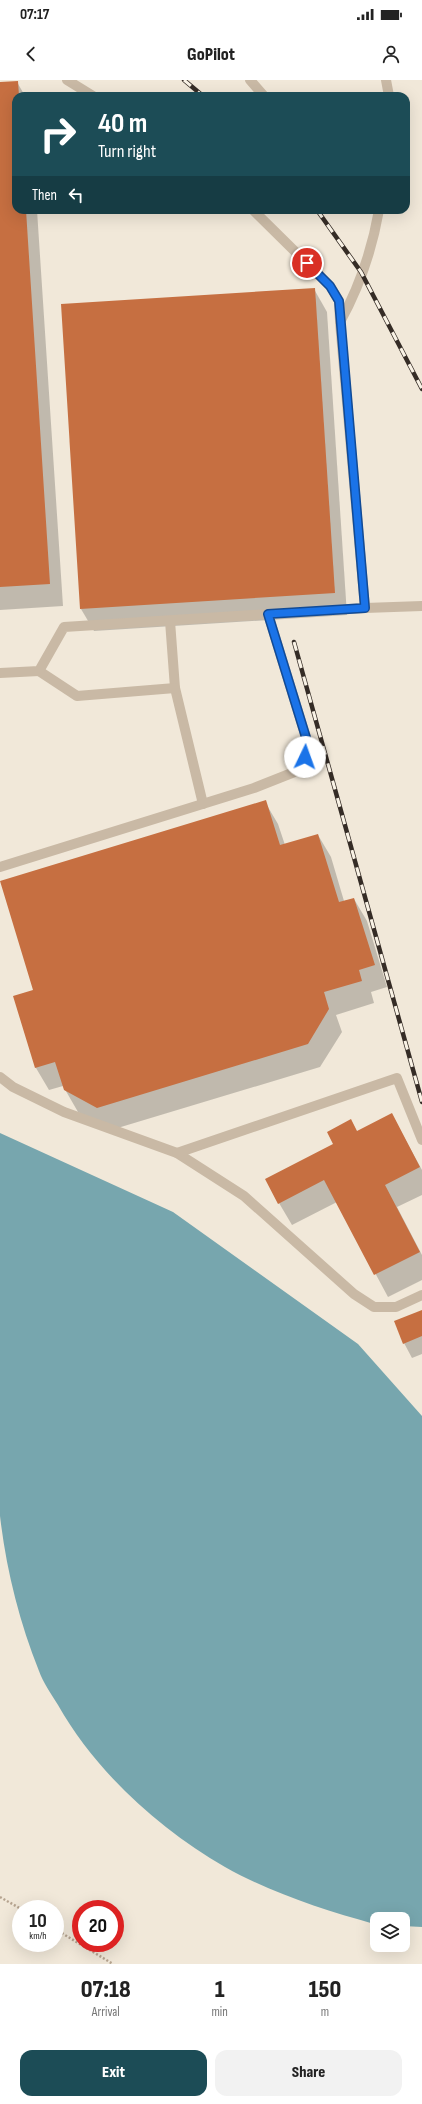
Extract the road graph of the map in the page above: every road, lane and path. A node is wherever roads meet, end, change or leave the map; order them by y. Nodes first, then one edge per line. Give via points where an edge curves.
1 (67, 80) edge
2 (250, 80) edge
3 (386, 80) edge
4 (86, 92) edge
5 (260, 92) edge
6 (388, 92) edge
7 (257, 214) edge
8 (379, 214) edge
9 (340, 322) junction
10 (422, 606) edge
11 (365, 608) junction
12 (268, 614) junction
13 (170, 621) junction
14 (39, 671) junction
15 (0, 673) edge
16 (175, 688) junction
17 (203, 804) junction
18 (0, 867) edge
19 (0, 1077) edge
20 (422, 1140) edge
21 (177, 1153) junction
22 (422, 1295) edge
23 (0, 1897) edge
24 (12, 1904) edge
25 (64, 1934) edge
26 (113, 1964) edge

1 - 4 lane
2 - 5 lane
3 - 6 lane
7 - 9 lane via 330,286 339,301
8 - 9 lane via 374,240 356,293
9 - 11 lane
10 - 11 lane
11 - 12 lane
12 - 13 lane
12 - 17 lane via 308,744 302,769
13 - 14 lane via 64,627
13 - 16 lane
14 - 15 lane
14 - 16 lane via 77,696
16 - 17 lane
17 - 18 lane
19 - 21 lane via 12,1087 64,1112
20 - 21 lane via 397,1078
21 - 22 lane via 244,1196 354,1294 374,1307 396,1307
23 - 24 path
25 - 26 path

